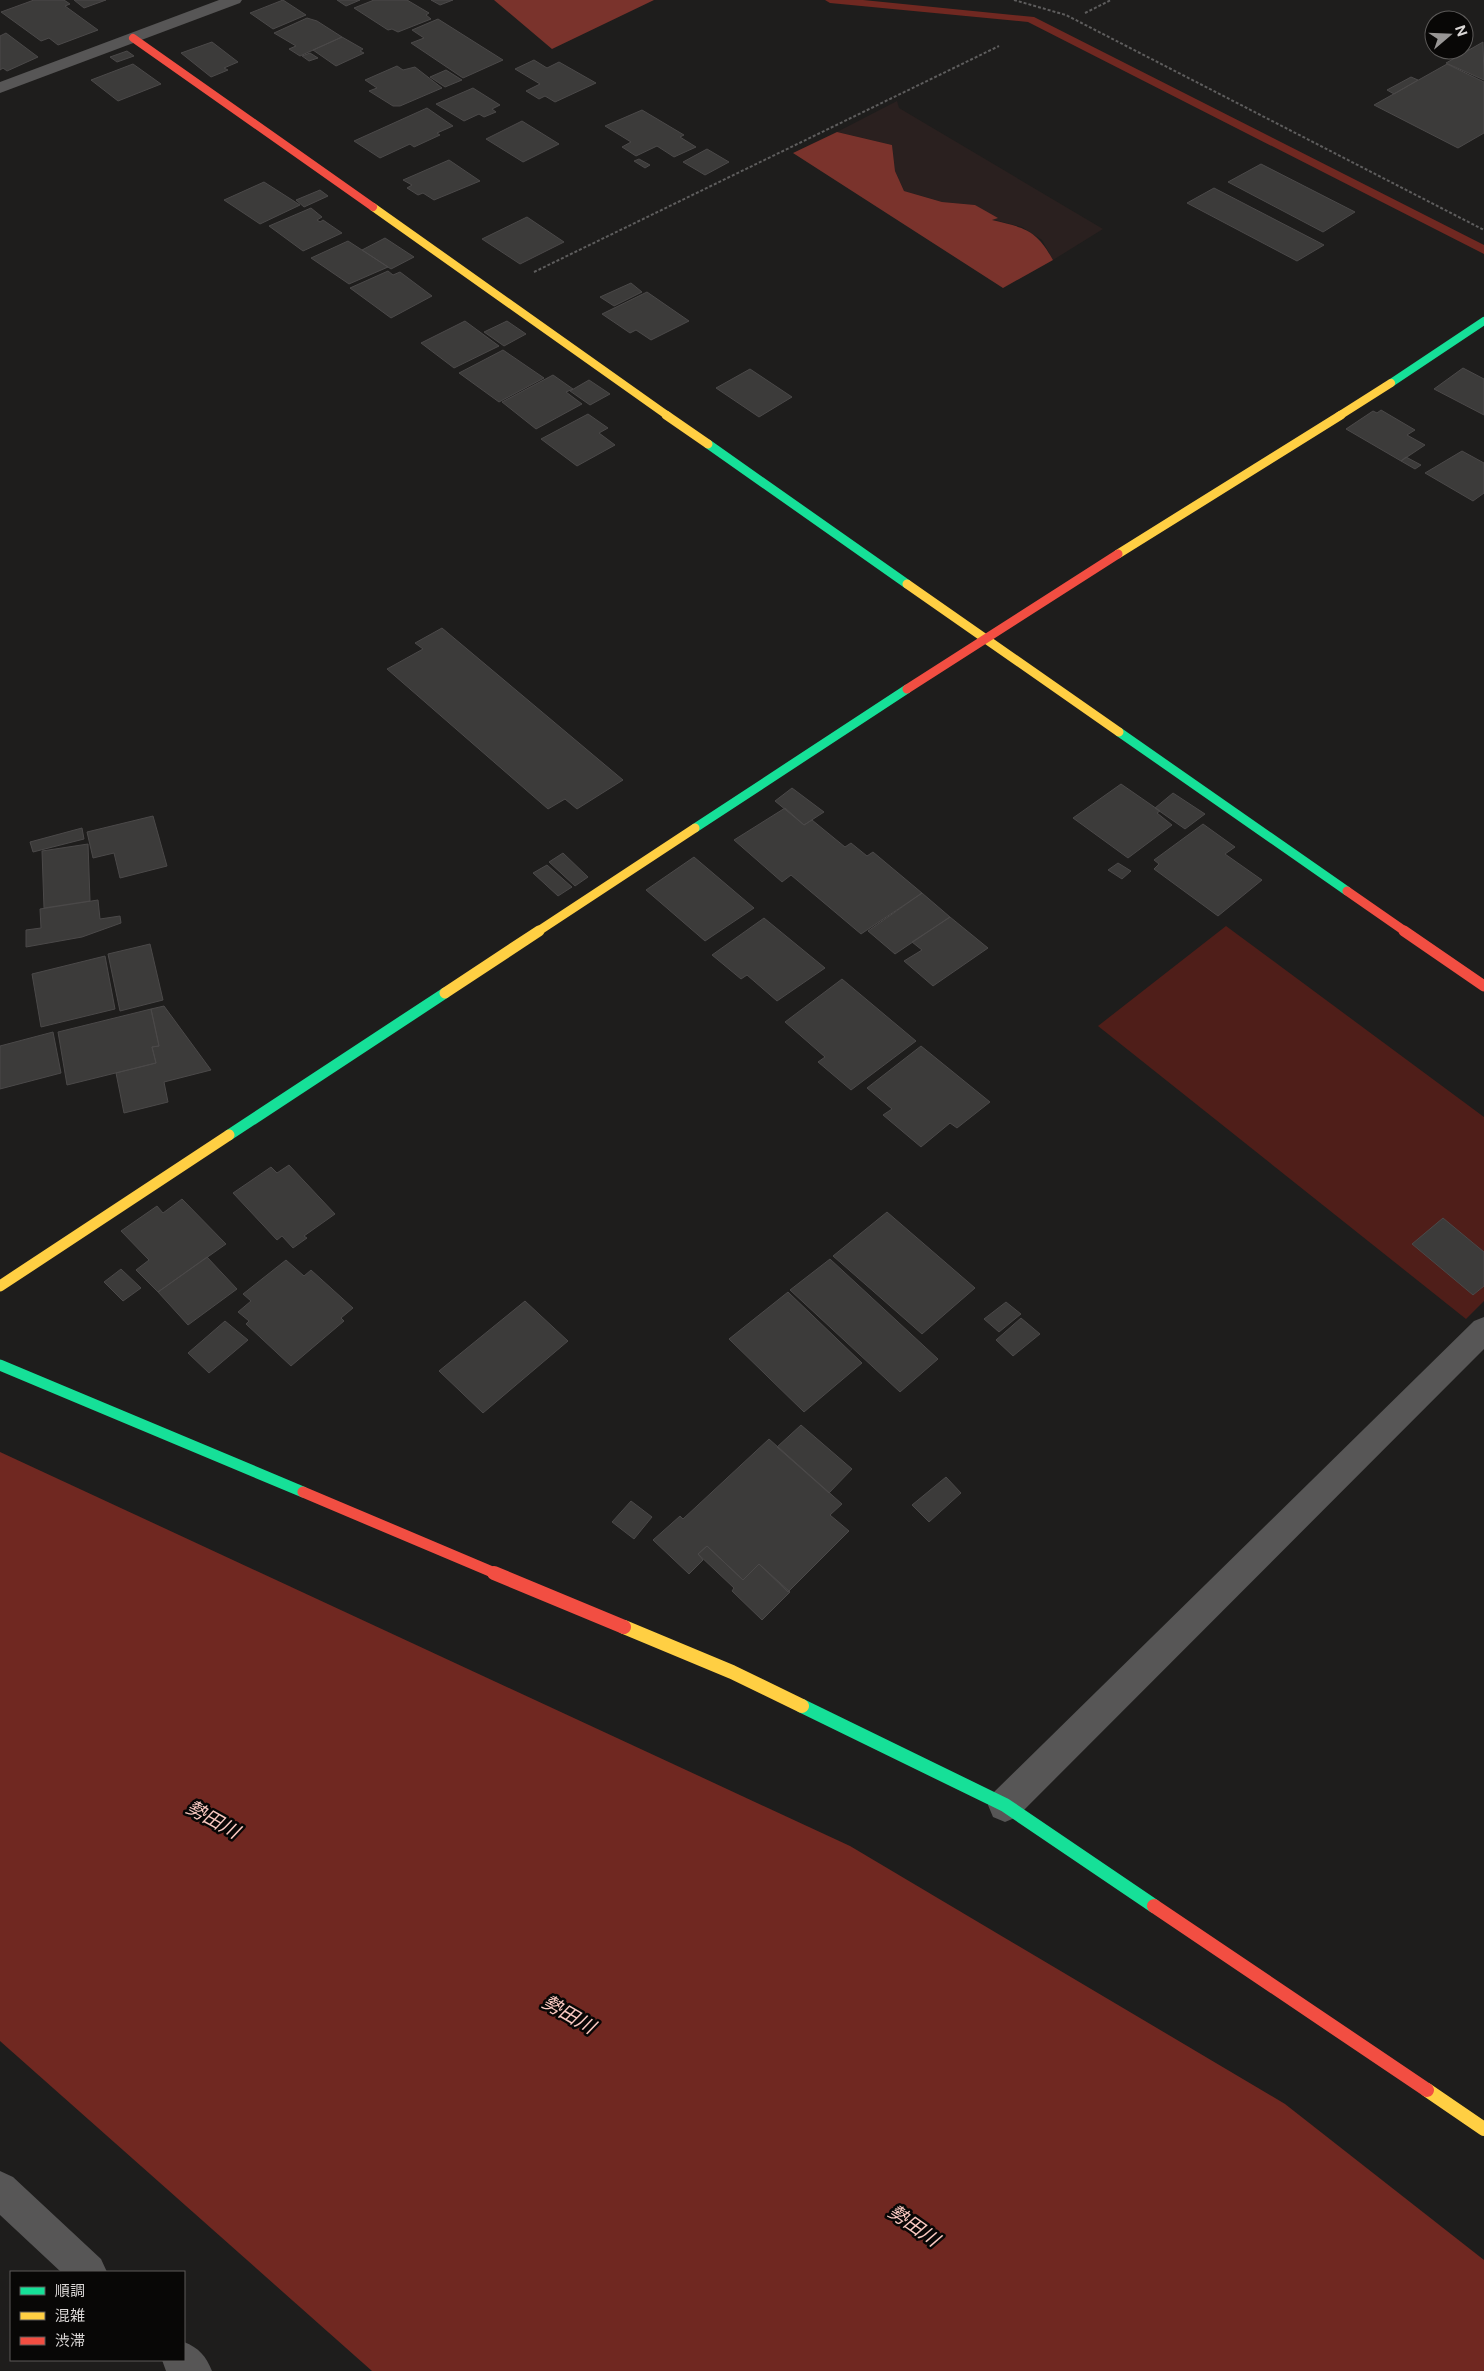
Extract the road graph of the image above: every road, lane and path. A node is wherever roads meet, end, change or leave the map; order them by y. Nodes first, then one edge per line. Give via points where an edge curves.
1 (234, 0) edge
2 (1014, 0) edge
3 (1111, 0) edge
4 (1085, 13) dead end
5 (134, 38) junction
6 (999, 46) dead end
7 (0, 88) edge
8 (1484, 230) edge
9 (493, 292) junction
10 (1484, 320) edge
11 (984, 638) junction
12 (1484, 986) edge
13 (0, 1286) edge
14 (1484, 1330) edge
15 (0, 1365) edge
16 (1005, 1805) junction
17 (1484, 2129) edge
18 (0, 2190) edge
19 (87, 2271) edge
20 (182, 2361) edge
21 (193, 2371) edge

1 - 5 street
2 - 8 path via 1066,15
3 - 4 path
5 - 7 street
5 - 9 street
6 - 9 path
9 - 11 street
10 - 11 street via 1385,387
11 - 12 street
11 - 13 street
14 - 16 street
15 - 16 street via 732,1672
16 - 17 street
18 - 19 street
20 - 21 street

